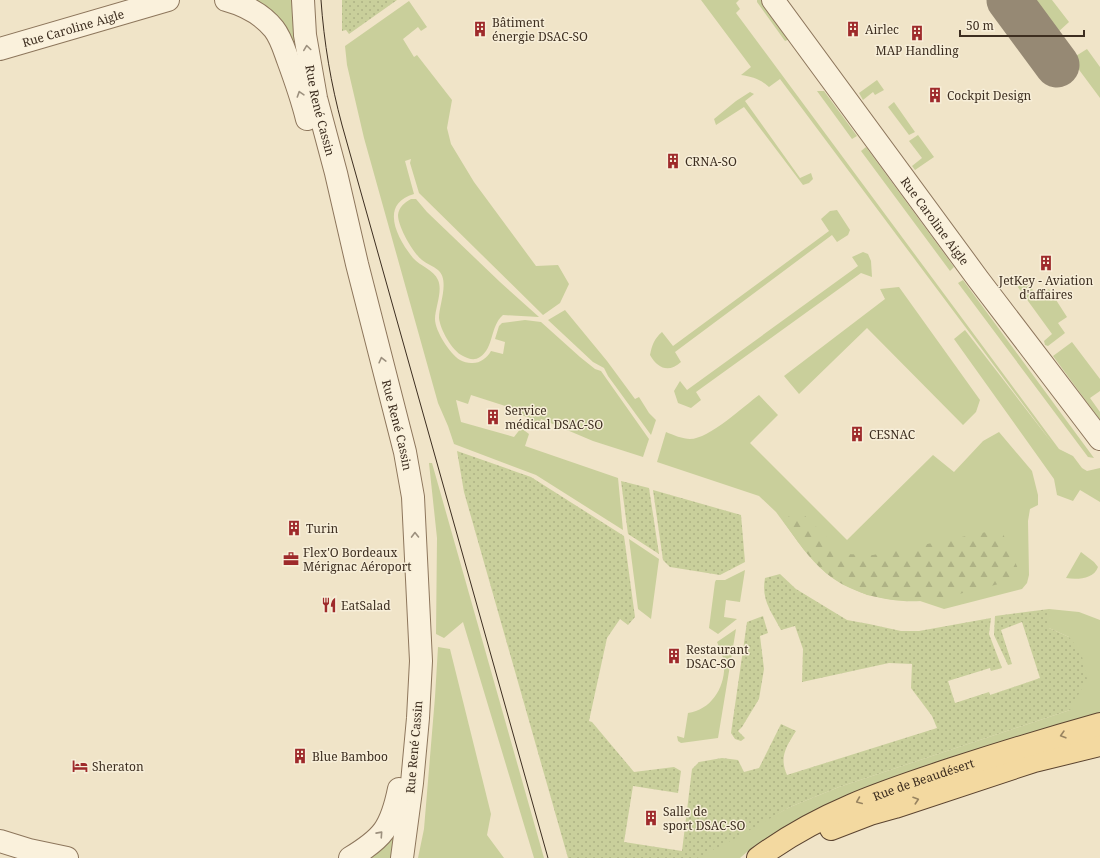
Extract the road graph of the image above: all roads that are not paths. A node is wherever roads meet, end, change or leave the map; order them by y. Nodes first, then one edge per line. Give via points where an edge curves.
1 (168, 0) edge
2 (226, 0) edge
3 (303, 0) edge
4 (773, 0) edge
5 (0, 49) edge
6 (358, 264) junction
7 (1100, 439) edge
8 (417, 588) junction
9 (1100, 724) edge
10 (1100, 745) edge
11 (0, 840) edge
12 (67, 858) edge
13 (350, 858) edge
14 (402, 858) edge
15 (758, 858) edge
16 (779, 858) edge

1 - 5 street, Rue Caroline Aigle
6 -> 2 street via 326,184 304,105 281,40 267,21 238,3
6 -> 3 street, Rue René Cassin via 316,98 305,35
4 - 7 street, Rue Caroline Aigle
8 -> 6 street, Rue René Cassin via 413,498 408,464
13 -> 8 street via 380,836 394,811 400,782 407,662
8 - 14 street, Rue René Cassin via 421,661 418,718
9 -> 15 main road, Rue de Beaudésert via 1026,745 864,799 810,825
16 -> 10 main road, Rue de Beaudésert via 816,836 870,814 1034,761
11 - 12 street via 29,850

